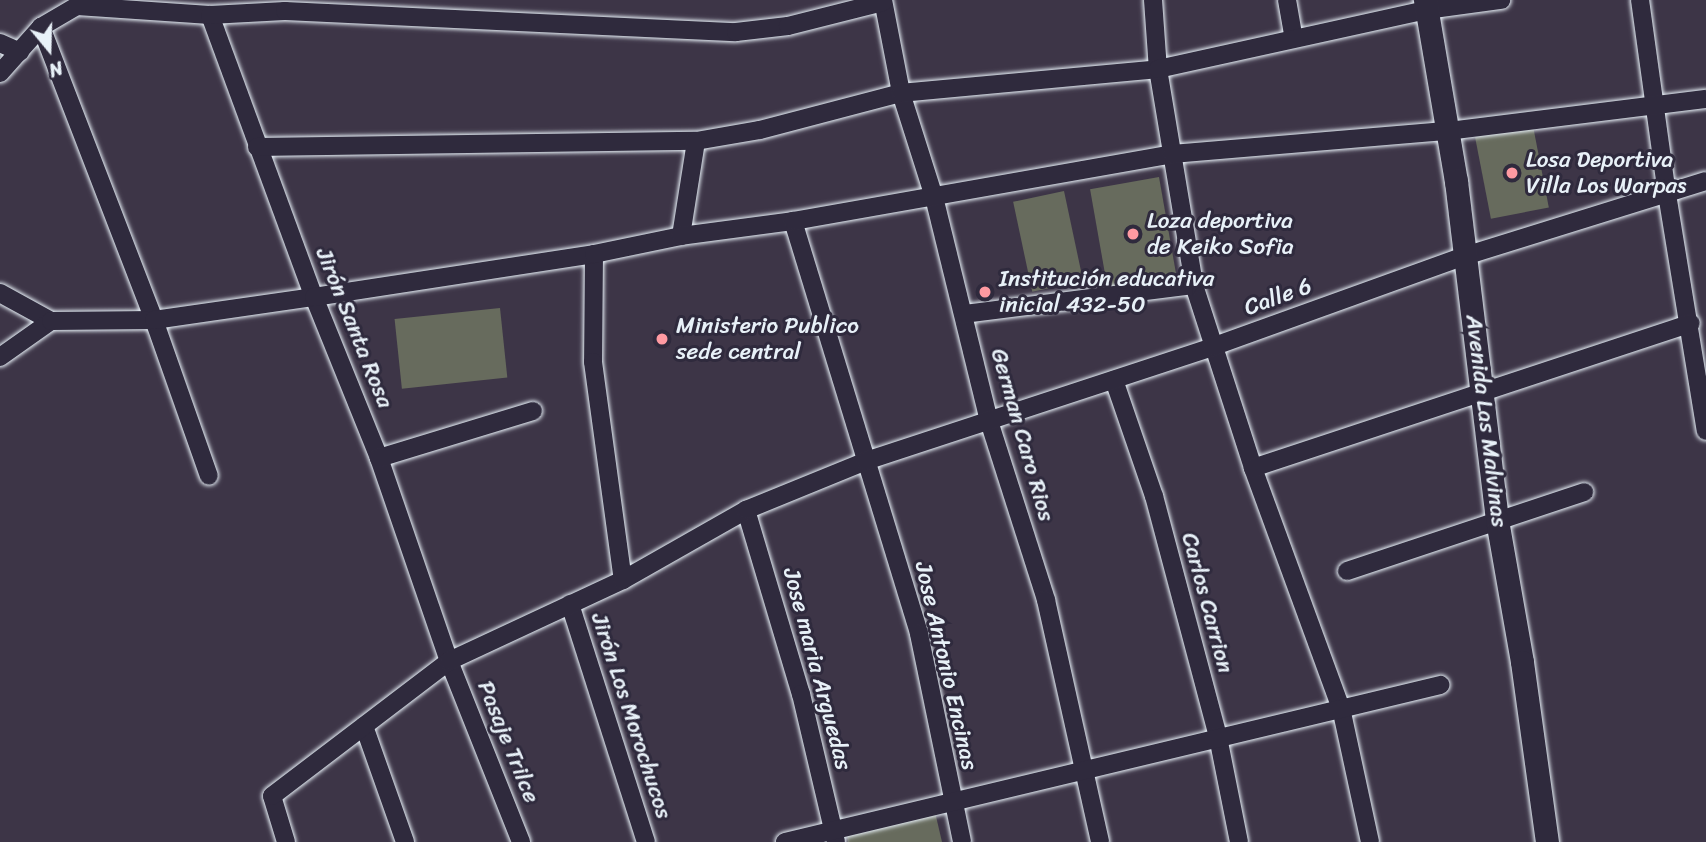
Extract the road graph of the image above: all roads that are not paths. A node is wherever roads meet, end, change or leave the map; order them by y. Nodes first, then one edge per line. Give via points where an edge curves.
1 (1153, 0) edge
2 (1287, 0) edge
3 (1501, 0) edge
4 (1640, 0) edge
5 (883, 1) edge
6 (75, 3) edge
7 (285, 5) edge
8 (1426, 5) edge
9 (210, 15) junction
10 (41, 27) junction
11 (1294, 38) junction
12 (0, 43) edge
13 (20, 52) junction
14 (1158, 69) junction
15 (0, 73) edge
16 (901, 93) junction
17 (1706, 99) edge
18 (1656, 106) junction
19 (1448, 131) junction
20 (696, 141) junction
21 (257, 147) junction
22 (1172, 154) junction
23 (1706, 181) edge
24 (1667, 194) junction
25 (934, 197) junction
26 (793, 221) junction
27 (681, 236) junction
28 (594, 254) junction
29 (1465, 256) junction
30 (1194, 285) junction
31 (0, 293) edge
32 (314, 297) junction
33 (964, 314) junction
34 (154, 320) junction
35 (51, 321) junction
36 (1691, 323) junction
37 (1212, 347) junction
38 (0, 358) edge
39 (1114, 380) junction
40 (1483, 391) junction
41 (533, 411) dead end
42 (989, 421) junction
43 (1706, 431) edge
44 (379, 458) junction
45 (866, 461) junction
46 (1253, 468) junction
47 (209, 476) dead end
48 (1584, 492) dead end
49 (746, 510) junction
50 (1497, 520) junction
51 (1347, 571) dead end
52 (623, 580) junction
53 (570, 604) junction
54 (449, 661) junction
55 (1440, 685) dead end
56 (1341, 708) junction
57 (364, 726) junction
58 (1218, 737) junction
59 (1085, 770) junction
60 (953, 802) junction
61 (835, 836) edge
62 (286, 842) edge
63 (405, 842) edge
64 (521, 842) edge
65 (646, 842) edge
66 (785, 842) edge
67 (962, 842) edge
68 (1100, 842) edge
69 (1239, 842) edge
70 (1370, 842) edge
71 (1547, 842) edge

1 - 14 street
2 - 11 street
3 - 8 street
4 - 18 street
5 - 7 street via 788,26 736,32
5 - 16 street, German Caro Rios
6 - 9 street
6 - 10 street
7 - 9 street
8 - 11 street
8 - 19 street, Avenida Las Malvinas
9 - 21 street, Jirón Santa Rosa
10 - 13 street
10 - 34 street
11 - 14 street
12 - 13 street
13 - 15 street
14 - 16 street
14 - 22 street
16 - 20 street via 761,130
16 - 25 street, German Caro Rios
17 - 18 street
18 - 19 street
18 - 24 street
19 - 22 street
19 - 29 street, Avenida Las Malvinas
20 - 21 street
20 - 27 street
21 - 32 street, Jirón Santa Rosa
22 - 25 street
22 - 30 street
23 - 24 street, Calle 6
24 - 29 street, Calle 6
24 - 36 street
25 - 26 street
25 - 33 street, German Caro Rios
26 - 27 street
26 - 45 street, Jose Antonio Encinas
27 - 28 street
28 - 32 street
28 - 52 street via 593,362
29 - 37 street, Calle 6
29 - 40 street, Avenida Las Malvinas
30 - 33 street
30 - 37 street
31 - 35 street
32 - 34 street
32 - 44 street, Jirón Santa Rosa
33 - 42 street, German Caro Rios
34 - 35 street
34 - 47 street
35 - 38 street
36 - 40 street
36 - 43 street
37 - 39 street, Calle 6
37 - 46 street
39 - 42 street, Calle 6
39 - 58 street, Carlos Carrion via 1154,496
40 - 46 street
40 - 50 street, Avenida Las Malvinas
41 - 44 street
42 - 45 street, Calle 6
42 - 59 street, German Caro Rios via 1046,600
44 - 54 street, Jirón Santa Rosa
45 - 49 street, Calle 6
45 - 60 street, Jose Antonio Encinas via 919,634
46 - 56 street
48 - 50 street
49 - 52 street, Calle 6
49 - 61 street, Jose maria Arguedas via 801,695
50 - 51 street
50 - 71 street, Avenida Las Malvinas
52 - 53 street, Calle 6
53 - 54 street, Calle 6
53 - 65 street, Jirón Los Morochucos
54 - 57 street, Calle 6
54 - 64 street, Pasaje Trilce
55 - 56 street
56 - 58 street
56 - 70 street
57 - 62 street, Calle 6 via 272,796
57 - 63 street
58 - 59 street
58 - 69 street, Carlos Carrion
59 - 60 street
59 - 68 street, German Caro Rios
60 - 61 street
60 - 67 street, Jose Antonio Encinas
61 - 66 street

